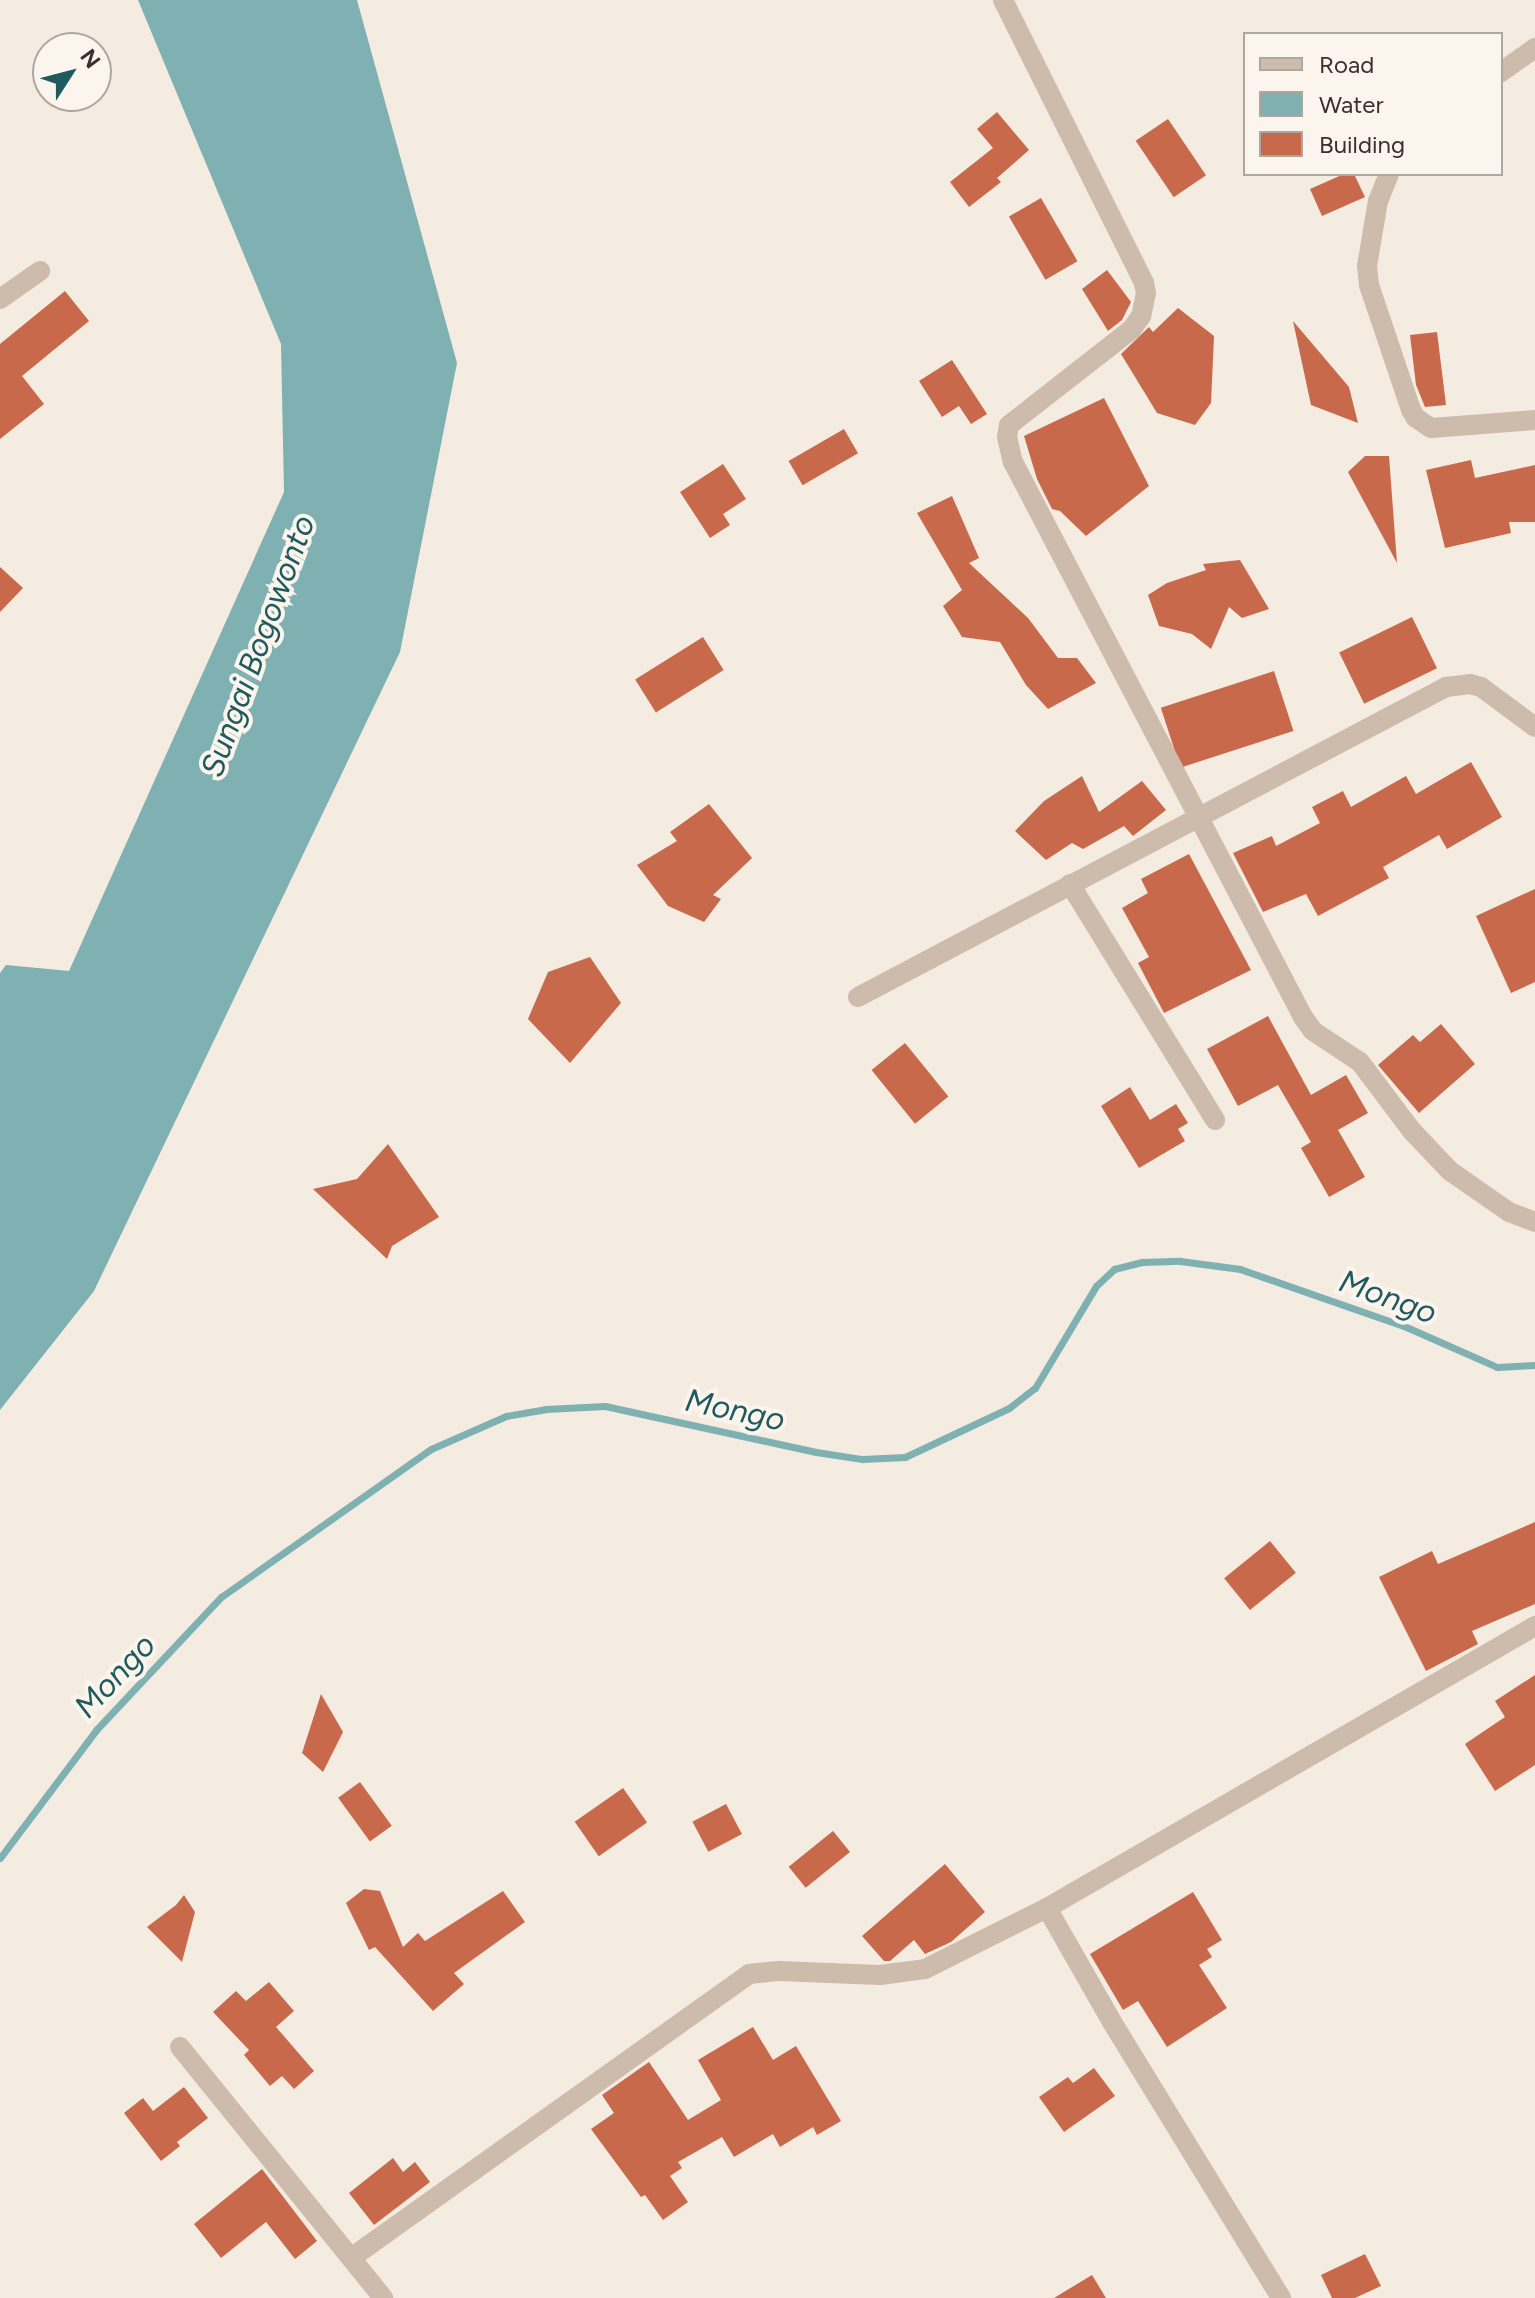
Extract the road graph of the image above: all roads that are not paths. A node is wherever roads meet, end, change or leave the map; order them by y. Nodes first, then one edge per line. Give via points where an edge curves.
1 (1003, 0) edge
2 (1535, 48) edge
3 (1503, 71) edge
4 (1388, 176) edge
5 (40, 271) dead end
6 (0, 299) edge
7 (1535, 420) edge
8 (1535, 727) edge
9 (1198, 816) junction
10 (1070, 884) junction
11 (858, 997) dead end
12 (1215, 1120) dead end
13 (1535, 1222) edge
14 (1535, 1626) edge
15 (1047, 1908) junction
16 (180, 2047) dead end
17 (351, 2258) junction
18 (383, 2298) edge
19 (1281, 2298) edge

1 - 9 street via 1146,293 1132,329 1009,425 1009,451
2 - 3 street
4 - 7 street via 1378,201 1367,266 1411,410 1431,428
5 - 6 street
8 - 9 street via 1481,687 1446,687
9 - 10 street
9 - 13 street via 1313,1031 1360,1062 1450,1171 1509,1212
10 - 11 street
10 - 12 street
14 - 15 street
15 - 17 street via 909,1974 749,1974
15 - 19 street
16 - 17 street
17 - 18 street

